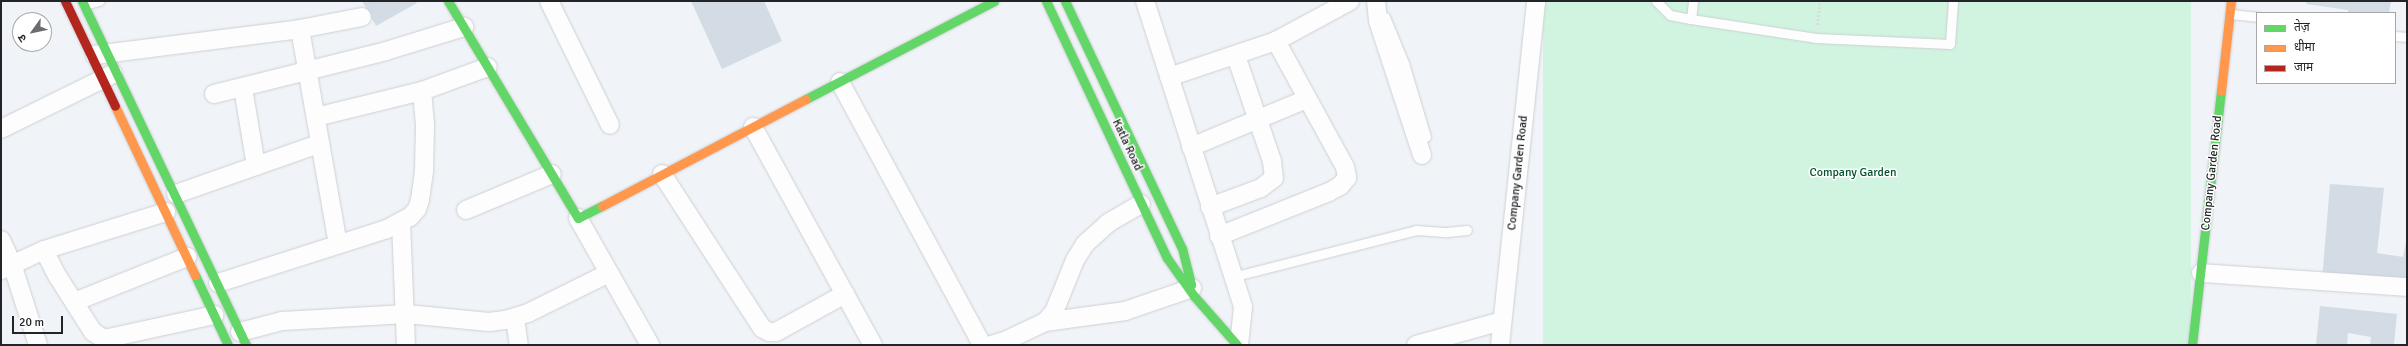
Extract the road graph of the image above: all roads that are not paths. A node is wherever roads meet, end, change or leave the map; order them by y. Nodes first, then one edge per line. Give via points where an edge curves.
1 (99, 1) edge
2 (448, 1) edge
3 (549, 1) edge
4 (994, 1) edge
5 (1046, 1) edge
6 (1065, 1) edge
7 (1145, 1) edge
8 (1350, 1) edge
9 (1377, 1) edge
10 (1536, 1) edge
11 (1656, 1) edge
12 (1693, 1) edge
13 (1953, 1) edge
14 (2231, 1) edge
15 (83, 3) edge
16 (67, 5) edge
17 (2230, 14) junction
18 (362, 17) dead end
19 (2256, 17) edge
20 (1691, 19) junction
21 (464, 27) junction
22 (300, 29) junction
23 (2396, 36) edge
24 (2407, 38) edge
25 (1276, 41) junction
26 (100, 54) junction
27 (1236, 56) junction
28 (488, 67) junction
29 (306, 71) junction
30 (110, 75) junction
31 (1169, 77) junction
32 (840, 82) junction
33 (243, 88) junction
34 (422, 91) junction
35 (214, 94) dead end
36 (1307, 99) junction
37 (316, 117) junction
38 (1257, 119) junction
39 (610, 124) dead end
40 (753, 127) junction
41 (1, 129) edge
42 (1426, 137) dead end
43 (319, 144) junction
44 (1191, 147) junction
45 (1422, 155) dead end
46 (256, 166) junction
47 (1146, 172) junction
48 (552, 174) junction
49 (662, 174) junction
50 (1130, 179) junction
51 (176, 194) junction
52 (1141, 204) junction
53 (1210, 207) junction
54 (466, 210) dead end
55 (166, 212) junction
56 (578, 218) junction
57 (401, 222) junction
58 (1467, 230) dead end
59 (1219, 236) junction
60 (1, 240) edge
61 (338, 244) junction
62 (44, 250) junction
63 (187, 257) junction
64 (6, 267) edge
65 (609, 273) junction
66 (2201, 273) junction
67 (1232, 277) junction
68 (218, 284) junction
69 (2407, 287) edge
70 (1192, 291) junction
71 (845, 294) junction
72 (74, 302) junction
73 (214, 314) junction
74 (407, 314) junction
75 (515, 318) junction
76 (1502, 321) junction
77 (1045, 322) junction
78 (243, 338) edge
79 (648, 344) edge
80 (1001, 344) edge
81 (38, 345) edge
82 (228, 345) edge
83 (406, 345) edge
84 (519, 345) edge
85 (873, 345) edge
86 (982, 345) edge
87 (1238, 345) edge
88 (1416, 345) edge
89 (1500, 345) edge
90 (2192, 345) edge

1 - 15 lane
2 - 21 street
3 - 39 street
4 - 32 street
5 - 50 street, Katla Road
6 - 47 street, Katla Road
7 - 31 street
8 - 25 street
9 - 42 lane via 1404,63
9 - 45 street via 1378,21
10 - 76 street, Company Garden Road
11 - 20 lane via 1670,15
12 - 20 lane
13 - 20 lane via 1950,44 1816,38
14 - 17 street, Company Garden Road
15 - 16 lane
15 - 26 street
16 - 26 street
17 - 19 lane
17 - 66 street, Company Garden Road
18 - 22 street
21 - 28 street
21 - 29 street
22 - 26 street
22 - 29 street
23 - 24 lane
25 - 27 street
25 - 36 street
26 - 30 street
26 - 30 street
27 - 31 street
27 - 38 street
28 - 34 street
28 - 48 street
29 - 33 street
29 - 37 street
30 - 41 street
30 - 51 street
30 - 55 street
31 - 44 street
32 - 40 street
32 - 86 street
33 - 35 street
33 - 46 street
34 - 37 street
34 - 57 street via 425,138 422,190 417,210
36 - 38 street
36 - 59 street via 1346,167 1347,178 1340,186 1329,192
37 - 43 street
38 - 44 street
38 - 53 street via 1275,171 1274,178 1261,188
40 - 49 street
40 - 71 street
43 - 46 street
43 - 61 street
44 - 53 street
46 - 51 street
47 - 50 street
47 - 70 street, Katla Road via 1182,248
48 - 54 street
48 - 56 street
49 - 56 street
49 - 71 street via 762,328 768,332 776,332
50 - 52 street, Katla Road
51 - 68 street
52 - 70 street, Katla Road via 1167,258
52 - 77 street via 1108,223 1085,244 1075,260 1054,312
53 - 59 street
55 - 62 street
55 - 63 street
56 - 65 street
57 - 61 street
57 - 74 street
58 - 67 lane via 1416,230
59 - 67 street
60 - 64 street
61 - 68 street
62 - 64 street
62 - 72 street
63 - 72 street
63 - 73 street
64 - 81 street
65 - 75 street
65 - 79 street
66 - 69 street
66 - 90 street, Company Garden Road
67 - 87 street via 1243,307
68 - 78 street
70 - 77 street via 1125,311
70 - 87 street, Katla Road
71 - 85 street
72 - 73 street via 93,332 104,339
73 - 82 street
74 - 75 street via 489,322
74 - 78 street via 282,321
74 - 83 street
75 - 84 street
76 - 88 street
76 - 89 street, Company Garden Road
77 - 80 street

